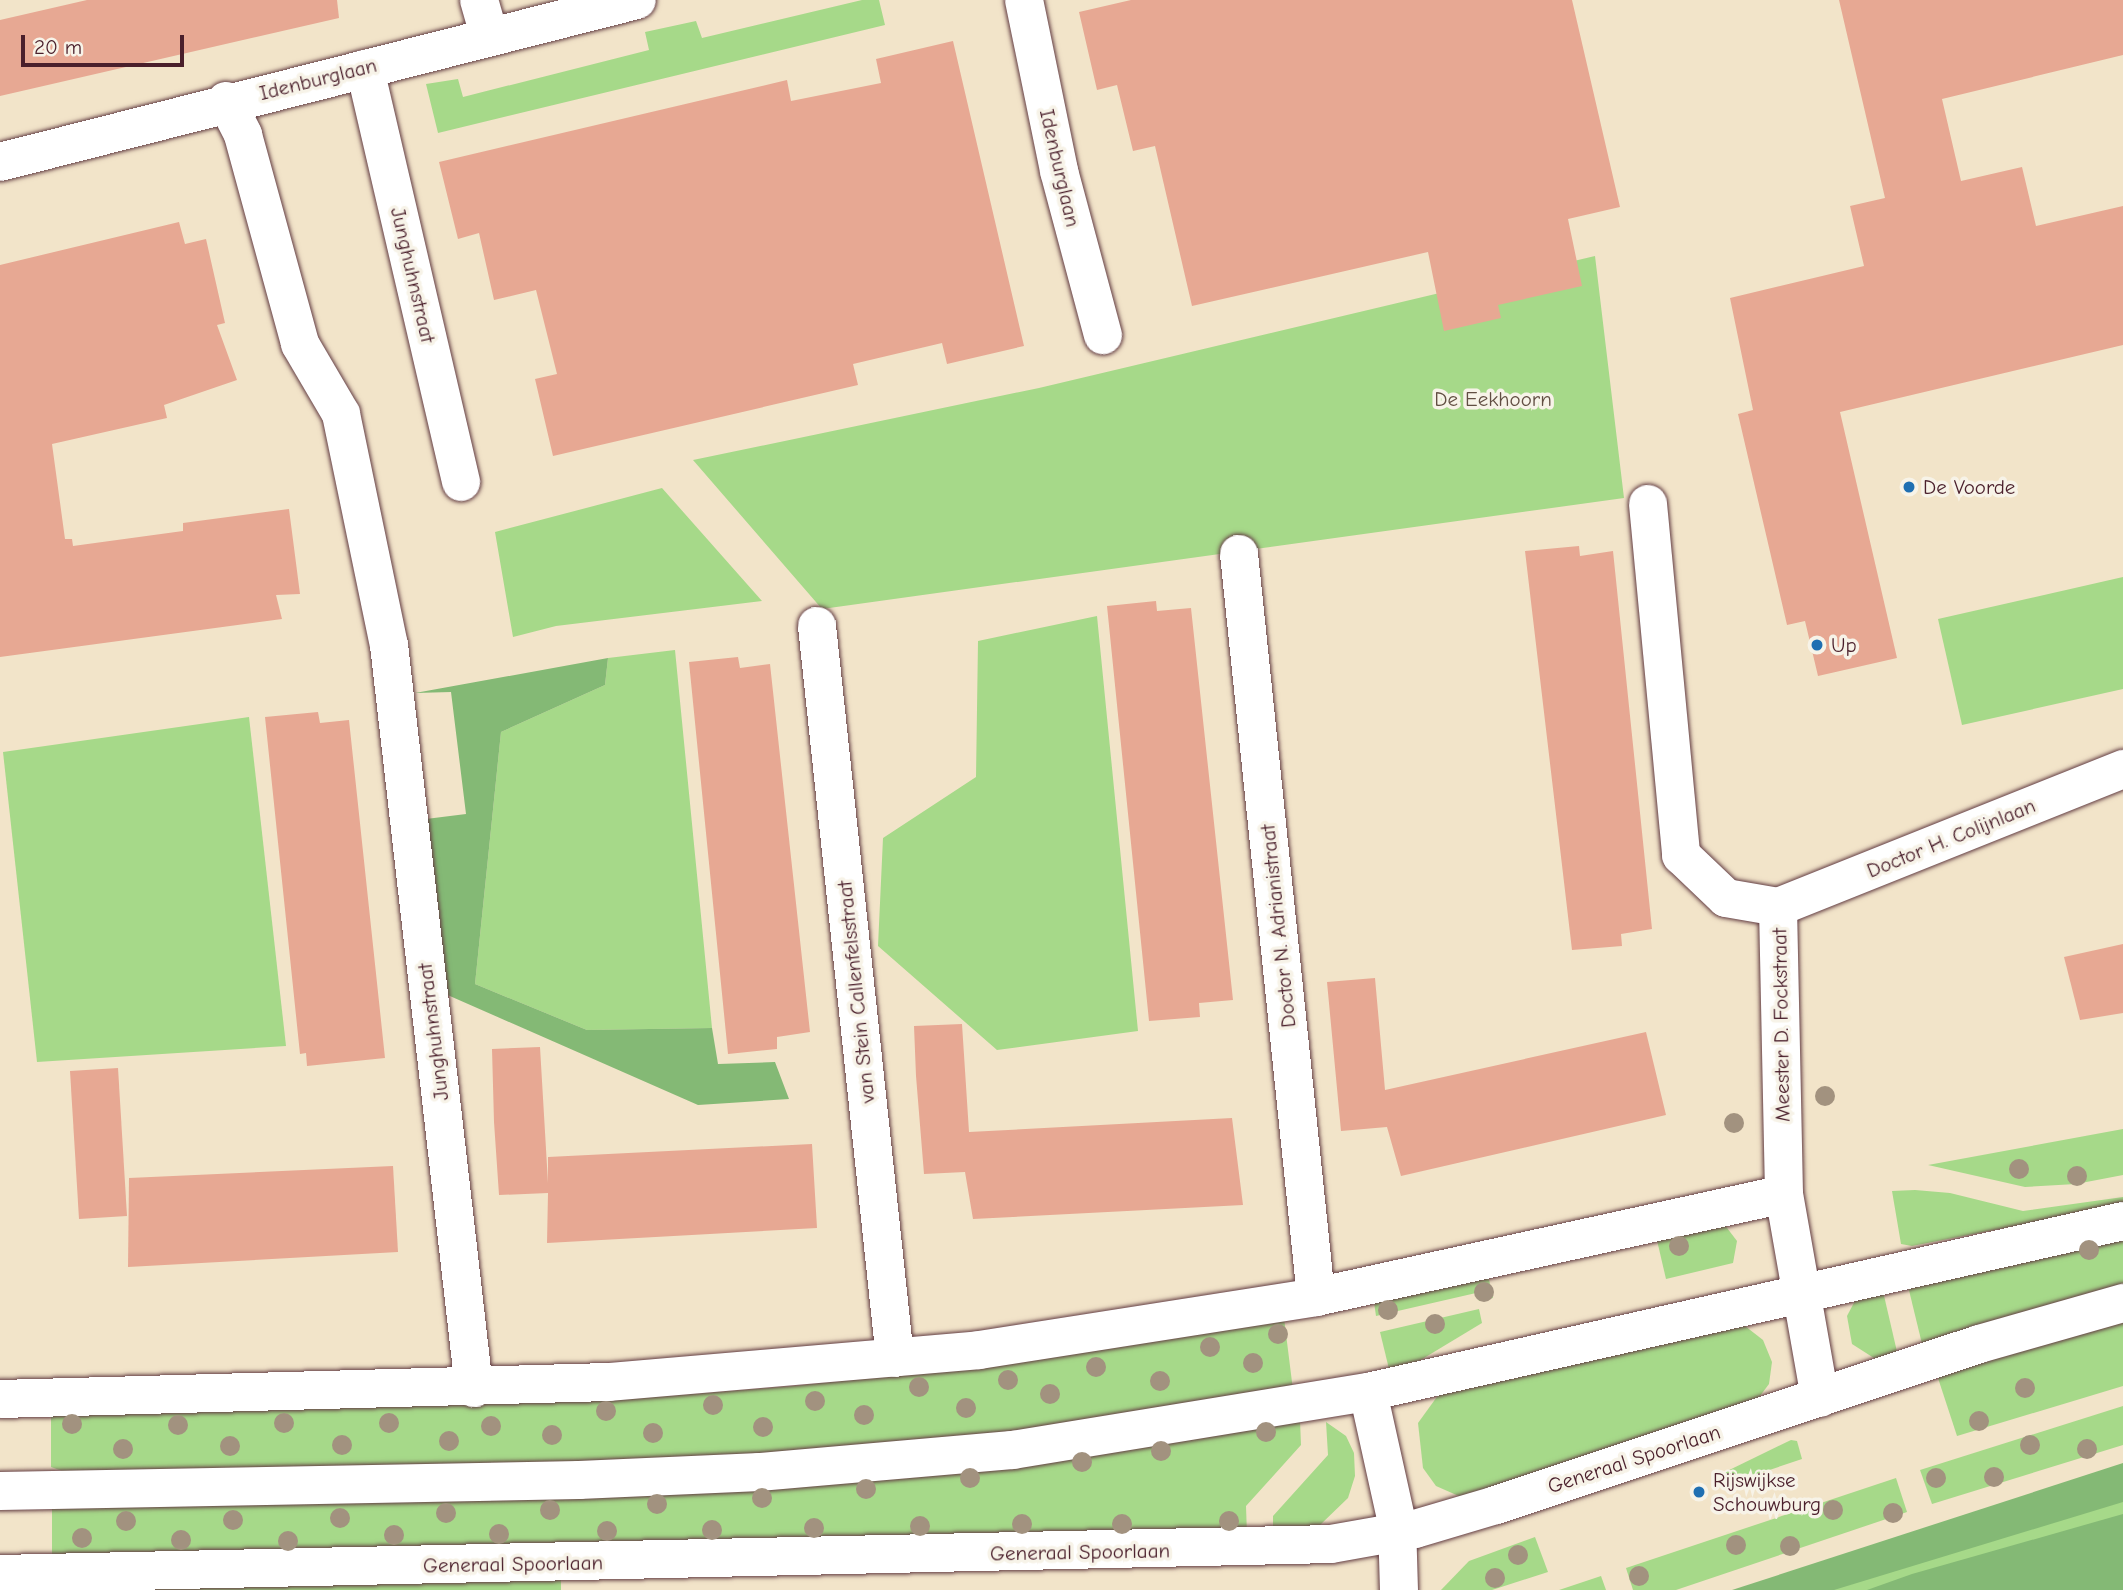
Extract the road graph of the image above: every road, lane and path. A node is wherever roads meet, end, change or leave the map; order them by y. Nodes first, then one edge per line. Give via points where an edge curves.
1 (638, 0) edge
2 (1024, 0) edge
3 (484, 18) edge
4 (365, 69) junction
5 (226, 101) junction
6 (0, 162) edge
7 (1103, 335) dead end
8 (461, 482) dead end
9 (1648, 504) dead end
10 (1239, 554) dead end
11 (817, 626) dead end
12 (2123, 769) edge
13 (1778, 907) junction
14 (1784, 1194) junction
15 (2123, 1221) edge
16 (1801, 1293) junction
17 (1316, 1297) junction
18 (2123, 1303) edge
19 (895, 1358) junction
20 (474, 1388) junction
21 (1368, 1392) junction
22 (1820, 1398) junction
23 (0, 1399) edge
24 (0, 1491) edge
25 (1398, 1533) junction
26 (0, 1574) edge
27 (1399, 1590) edge

1 - 3 street, Idenburglaan
2 - 7 street, Idenburglaan via 1059,171
3 - 4 street, Idenburglaan
4 - 5 street, Idenburglaan
4 - 8 street, Junghuhnstraat
5 - 6 street, Idenburglaan
5 - 20 street, Junghuhnstraat via 243,135 300,344 341,414 392,676
9 - 13 street, Meester D. Fockstraat via 1681,855 1726,898
10 - 17 street, Doctor N. Adrianistraat
11 - 19 street, van Stein Callenfelsstraat
12 - 13 street, Doctor H. Colijnlaan
13 - 14 street, Meester D. Fockstraat
14 - 16 street, Meester D. Fockstraat
14 - 17 street
15 - 16 street
16 - 21 street
16 - 22 street, Meester D. Fockstraat
17 - 19 street via 1068,1338
18 - 22 street, Generaal Spoorlaan via 2001,1337
19 - 20 street via 712,1376
20 - 23 street
21 - 24 street via 1013,1450 785,1470 579,1480
21 - 25 street
22 - 25 street, Generaal Spoorlaan
25 - 26 street, Generaal Spoorlaan via 1296,1548
25 - 27 street

